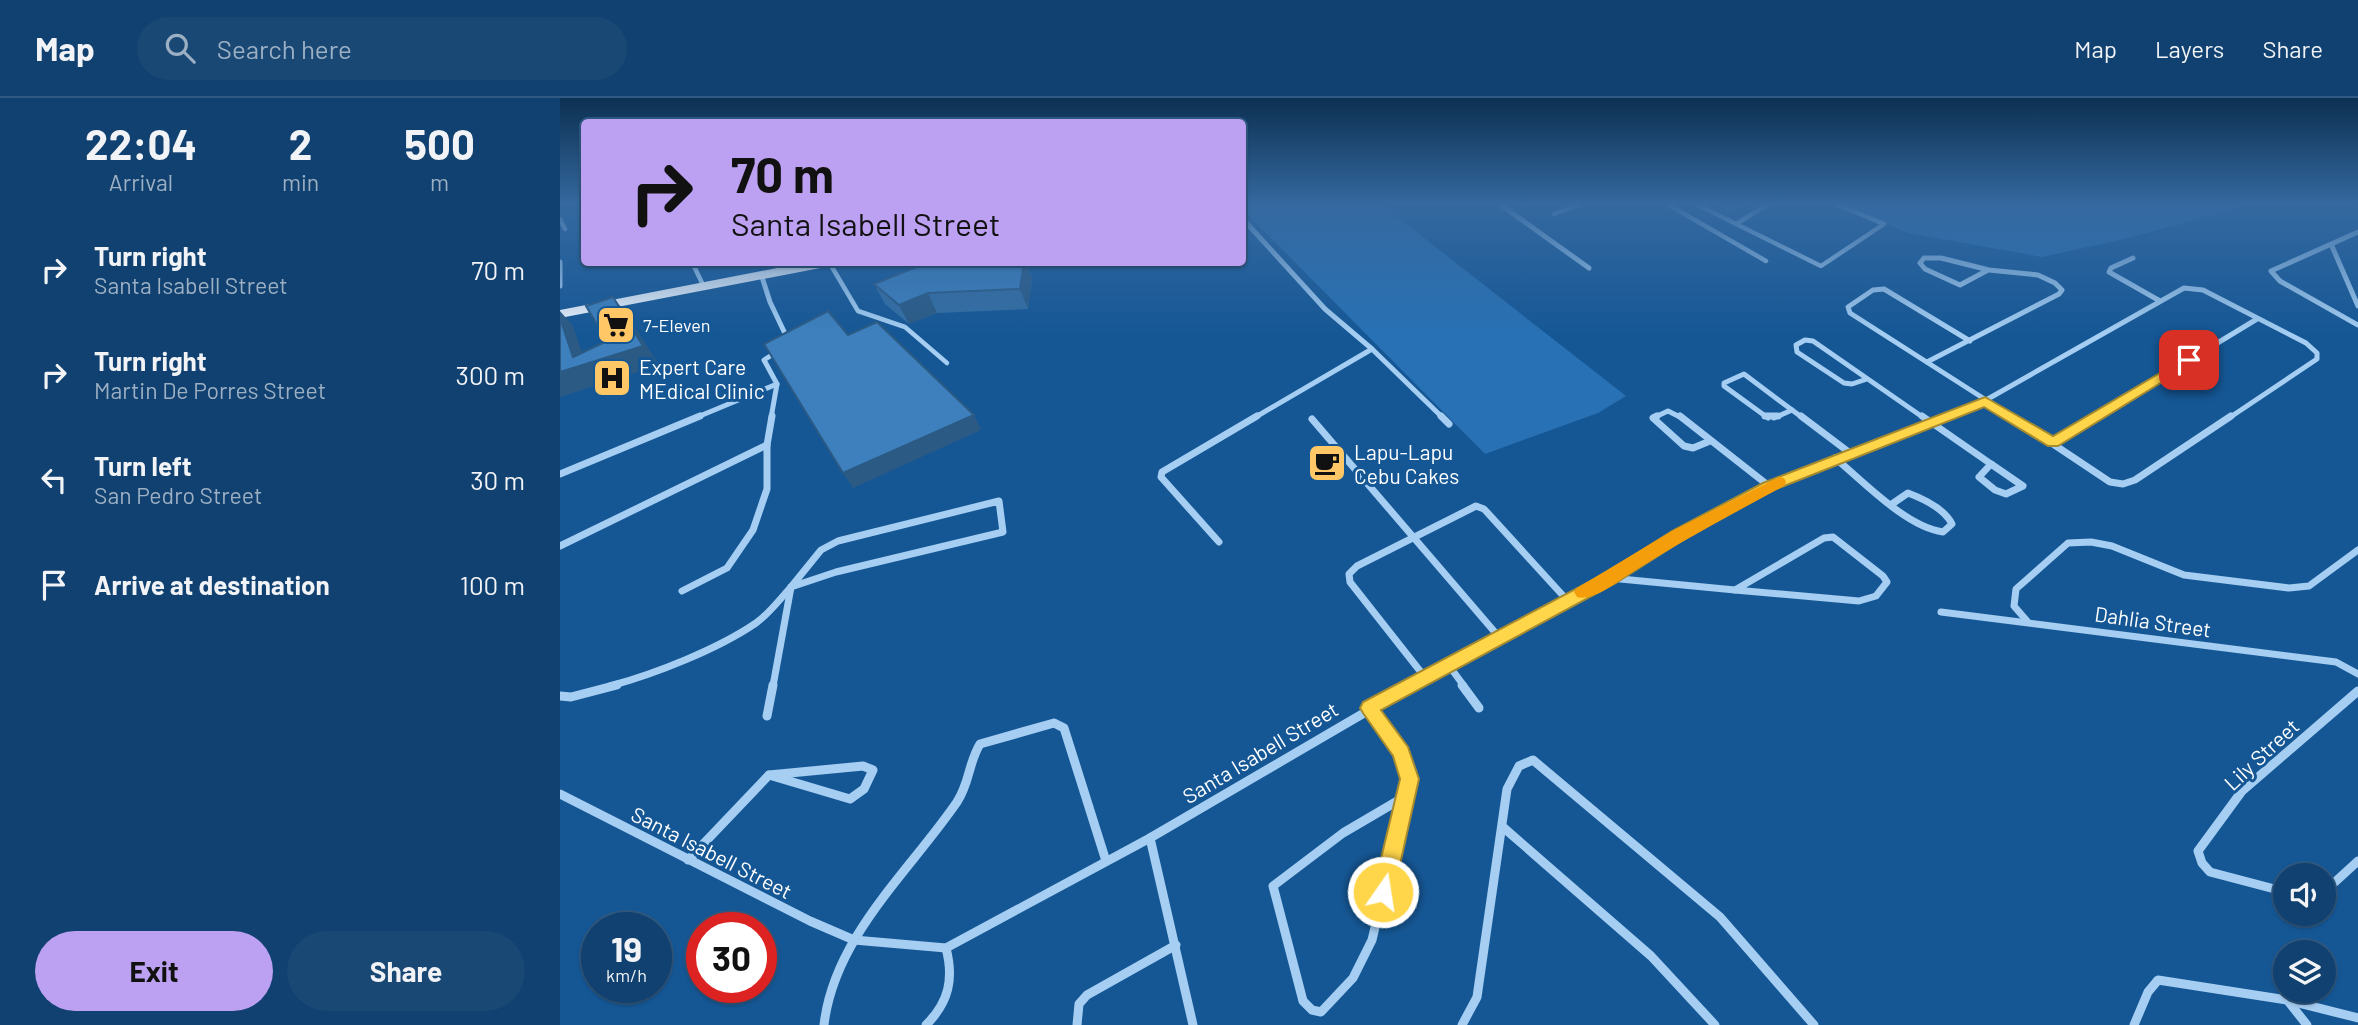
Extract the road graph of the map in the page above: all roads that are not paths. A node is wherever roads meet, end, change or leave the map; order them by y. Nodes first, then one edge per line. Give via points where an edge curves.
1 (1268, 248) edge
2 (1562, 248) edge
3 (1744, 248) edge
4 (1785, 248) edge
5 (1848, 248) edge
6 (2322, 248) edge
7 (2333, 248) edge
8 (2133, 258) dead end
9 (1766, 261) dead end
10 (560, 262) edge
11 (694, 266) edge
12 (815, 266) edge
13 (832, 266) edge
14 (1589, 268) dead end
15 (1988, 270) junction
16 (762, 277) junction
17 (560, 286) edge
18 (704, 287) junction
19 (2160, 301) junction
20 (2358, 306) edge
21 (560, 314) edge
22 (2257, 319) junction
23 (2358, 326) edge
24 (1970, 341) junction
25 (1373, 349) junction
26 (1927, 362) junction
27 (947, 363) dead end
28 (1867, 379) junction
29 (777, 384) junction
30 (1985, 401) junction
31 (1794, 409) junction
32 (1312, 419) dead end
33 (1930, 421) junction
34 (1449, 424) dead end
35 (1710, 441) junction
36 (2053, 443) junction
37 (768, 445) junction
38 (1850, 453) junction
39 (1835, 458) junction
40 (1991, 463) junction
41 (560, 474) edge
42 (1769, 486) junction
43 (1892, 504) junction
44 (1414, 536) junction
45 (1219, 542) dead end
46 (560, 546) edge
47 (2358, 550) edge
48 (1610, 578) junction
49 (791, 587) junction
50 (1734, 590) junction
51 (682, 591) dead end
52 (1567, 600) junction
53 (1941, 612) dead end
54 (2026, 621) junction
55 (1499, 637) junction
56 (1447, 663) junction
57 (2358, 674) edge
58 (1424, 676) junction
59 (2358, 691) edge
60 (560, 696) edge
61 (1369, 708) junction
62 (1479, 708) dead end
63 (767, 716) dead end
64 (769, 775) junction
65 (560, 794) edge
66 (1406, 796) junction
67 (1504, 828) junction
68 (1150, 838) junction
69 (688, 860) junction
70 (2358, 861) edge
71 (1106, 862) junction
72 (2336, 881) edge
73 (2273, 889) edge
74 (854, 940) junction
75 (1176, 945) junction
76 (947, 948) junction
77 (2273, 998) edge
78 (2289, 1003) edge
79 (2299, 1003) edge
80 (2358, 1018) edge
81 (824, 1025) edge
82 (926, 1025) edge
83 (1077, 1025) edge
84 (1193, 1025) edge
85 (1462, 1025) edge
86 (1715, 1025) edge
87 (1814, 1025) edge
88 (2134, 1025) edge
89 (2307, 1025) edge

1 - 25 street via 1325,309
2 - 14 street
3 - 9 lane
4 - 5 lane via 1821,266
6 - 23 street via 2271,271 2280,281
7 - 20 street
8 - 19 street via 2109,272
10 - 17 street
11 - 18 lane
12 - 16 main road
13 - 27 lane via 858,311 905,327
15 - 15 street via 1936,257 1920,262 1960,285
15 - 24 street via 2041,277 2062,290
16 - 18 main road
16 - 29 street via 789,342 764,360
18 - 21 main road
19 - 22 street, Santa Isabell Street via 2193,287
19 - 30 street, Santa Isabell Street
22 - 36 street
22 - 36 street via 2306,343 2317,359 2143,475 2128,484 2110,482
24 - 26 street
24 - 26 street via 1884,289 1873,290 1848,307 1850,313
25 - 34 street
25 - 45 street via 1162,472 1161,477
26 - 30 street
28 - 28 street via 1813,341 1796,345 1797,352 1844,383
28 - 33 street
29 - 37 street
29 - 41 street
30 - 33 street, Santa Isabell Street
30 - 36 street
31 - 31 street via 1744,374 1724,383 1768,418
31 - 38 street
32 - 44 street
33 - 38 street, Santa Isabell Street
33 - 40 street
35 - 35 street via 1672,411 1653,418 1684,446
35 - 42 street
37 - 46 street
37 - 51 street via 766,489 741,551 727,568
38 - 39 street, Santa Isabell Street
39 - 42 street, Santa Isabell Street
39 - 43 street
40 - 40 street via 2023,485 2015,494 2006,495 1979,477
42 - 48 street, Santa Isabell Street
43 - 43 street via 1928,531 1942,532 1952,524 1916,494 1908,493
44 - 52 street via 1476,506 1484,509
44 - 55 street
44 - 58 street via 1349,574 1350,582
47 - 54 street via 2309,586 2289,588 2184,575 2112,546 2068,543 2016,589 2014,606
48 - 50 street
48 - 52 street, Santa Isabell Street
49 - 49 street via 1003,532 999,501 838,541 821,550
49 - 60 street via 759,621 726,641 630,681
49 - 63 street
50 - 50 street via 1869,601 1884,591 1887,582 1833,537
52 - 55 street, Santa Isabell Street
53 - 54 street, Dahlia Street
54 - 57 street, Dahlia Street via 2336,662
55 - 56 street, Santa Isabell Street
56 - 58 street, Santa Isabell Street
56 - 62 street
58 - 61 street, Santa Isabell Street
59 - 73 street, Lily Street via 2242,791 2198,851 2210,872
61 - 66 street via 1401,753 1410,779
61 - 68 street, Santa Isabell Street
64 - 64 street via 850,799 864,789 873,770 863,766
64 - 69 street
65 - 69 street, Santa Isabell Street
66 - 66 street via 1372,940 1353,978 1321,1012 1312,1010 1303,1000 1273,886 1343,833
67 - 85 street via 1477,997
67 - 86 street via 1651,956
67 - 87 street via 1507,789 1516,769 1533,760 1720,917
68 - 71 street, Santa Isabell Street
68 - 75 street
69 - 74 street, Santa Isabell Street
70 - 72 street
71 - 74 street via 1064,728 1054,723 993,738 980,744 972,757 969,782 957,802
71 - 76 street, Santa Isabell Street
74 - 76 street, Santa Isabell Street
74 - 81 street via 832,989
75 - 83 street via 1087,995 1079,1004
75 - 84 street
76 - 82 street via 953,971 948,993
77 - 88 street via 2158,980
78 - 89 street
79 - 80 street

